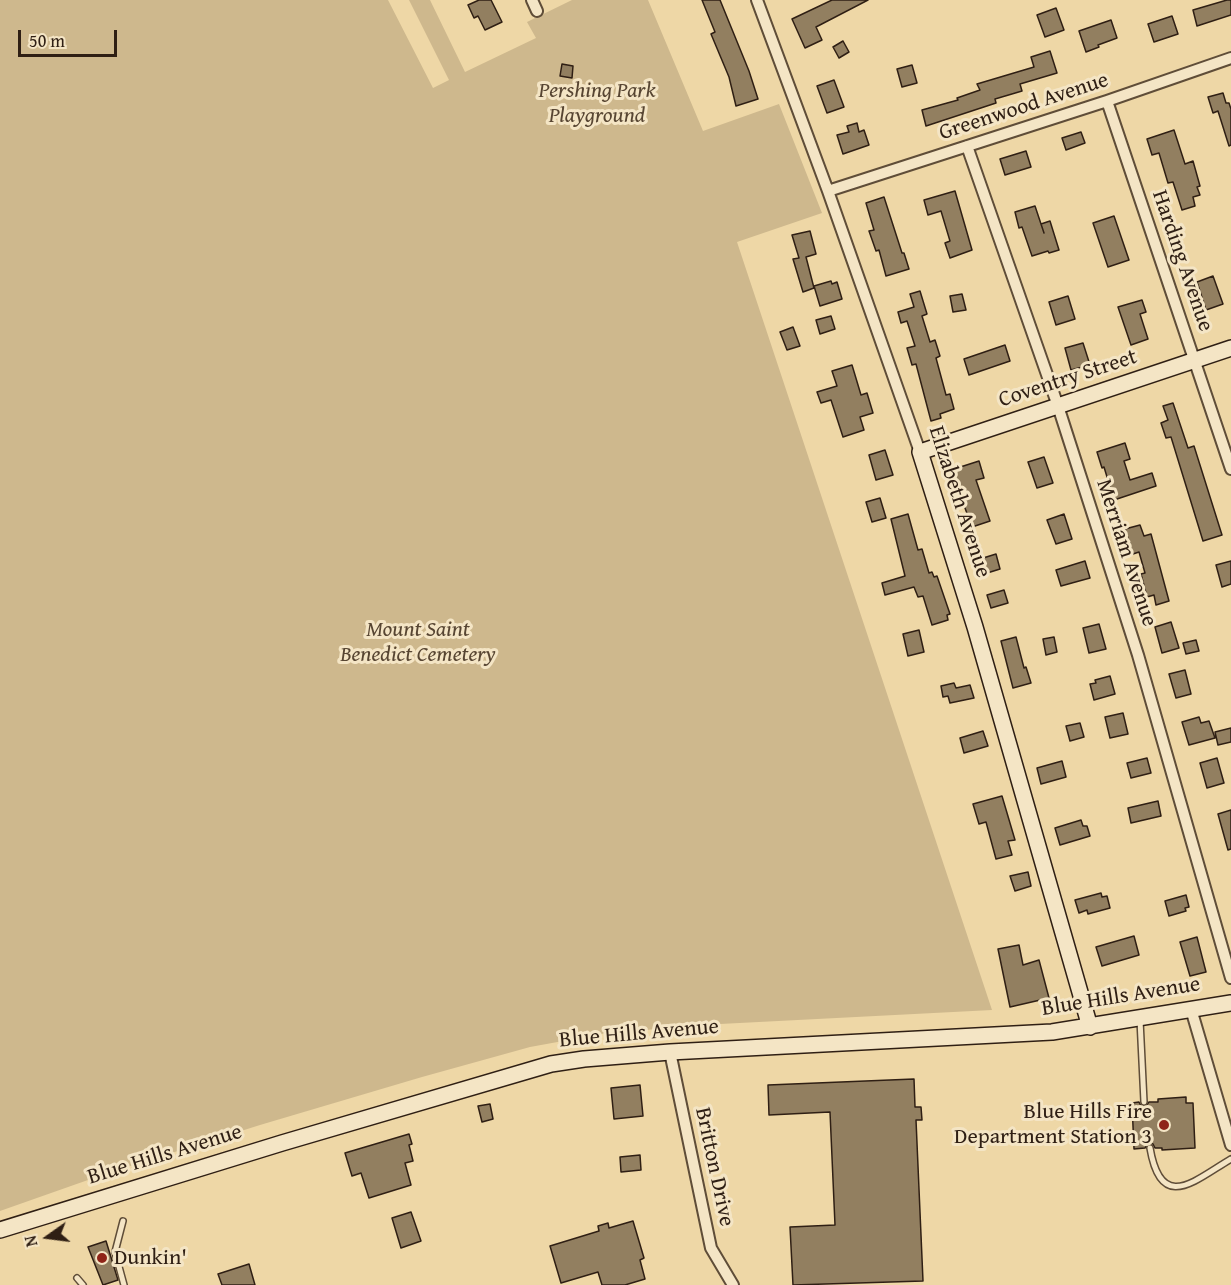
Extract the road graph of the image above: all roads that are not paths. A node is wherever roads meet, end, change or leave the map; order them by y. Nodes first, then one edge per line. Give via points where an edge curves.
1 (757, 0) edge
2 (1231, 58) edge
3 (1107, 101) junction
4 (967, 146) junction
5 (828, 191) junction
6 (1231, 348) edge
7 (1195, 360) junction
8 (1058, 406) junction
9 (920, 452) junction
10 (1231, 469) edge
11 (1231, 978) edge
12 (1231, 1003) edge
13 (1191, 1010) junction
14 (1140, 1019) junction
15 (1090, 1027) junction
16 (670, 1052) junction
17 (1144, 1102) dead end
18 (1231, 1145) edge
19 (1150, 1148) dead end
20 (1231, 1159) edge
21 (123, 1221) dead end
22 (0, 1230) edge
23 (77, 1278) dead end
24 (83, 1285) edge
25 (124, 1285) edge
26 (733, 1285) edge

1 - 5 street, Elizabeth Avenue
2 - 3 street, Greenwood Avenue
3 - 4 street, Greenwood Avenue
3 - 7 street, Harding Avenue
4 - 5 street, Greenwood Avenue
4 - 8 street, Merriam Avenue
5 - 9 street, Elizabeth Avenue
6 - 7 main road, Coventry Street
7 - 8 main road, Coventry Street
7 - 10 street, Harding Avenue
8 - 9 main road, Coventry Street
8 - 11 street, Merriam Avenue via 1138,655
9 - 15 main road, Elizabeth Avenue via 975,627
12 - 13 main road, Blue Hills Avenue
13 - 14 main road, Blue Hills Avenue
13 - 18 street
14 - 15 main road, Blue Hills Avenue
14 - 17 lane
15 - 16 main road, Blue Hills Avenue via 1029,1034
16 - 22 main road, Blue Hills Avenue via 584,1059 506,1076
16 - 26 street, Britton Drive via 711,1248
19 - 20 lane via 1159,1178 1173,1187 1192,1182
21 - 25 lane via 115,1252
23 - 24 lane

